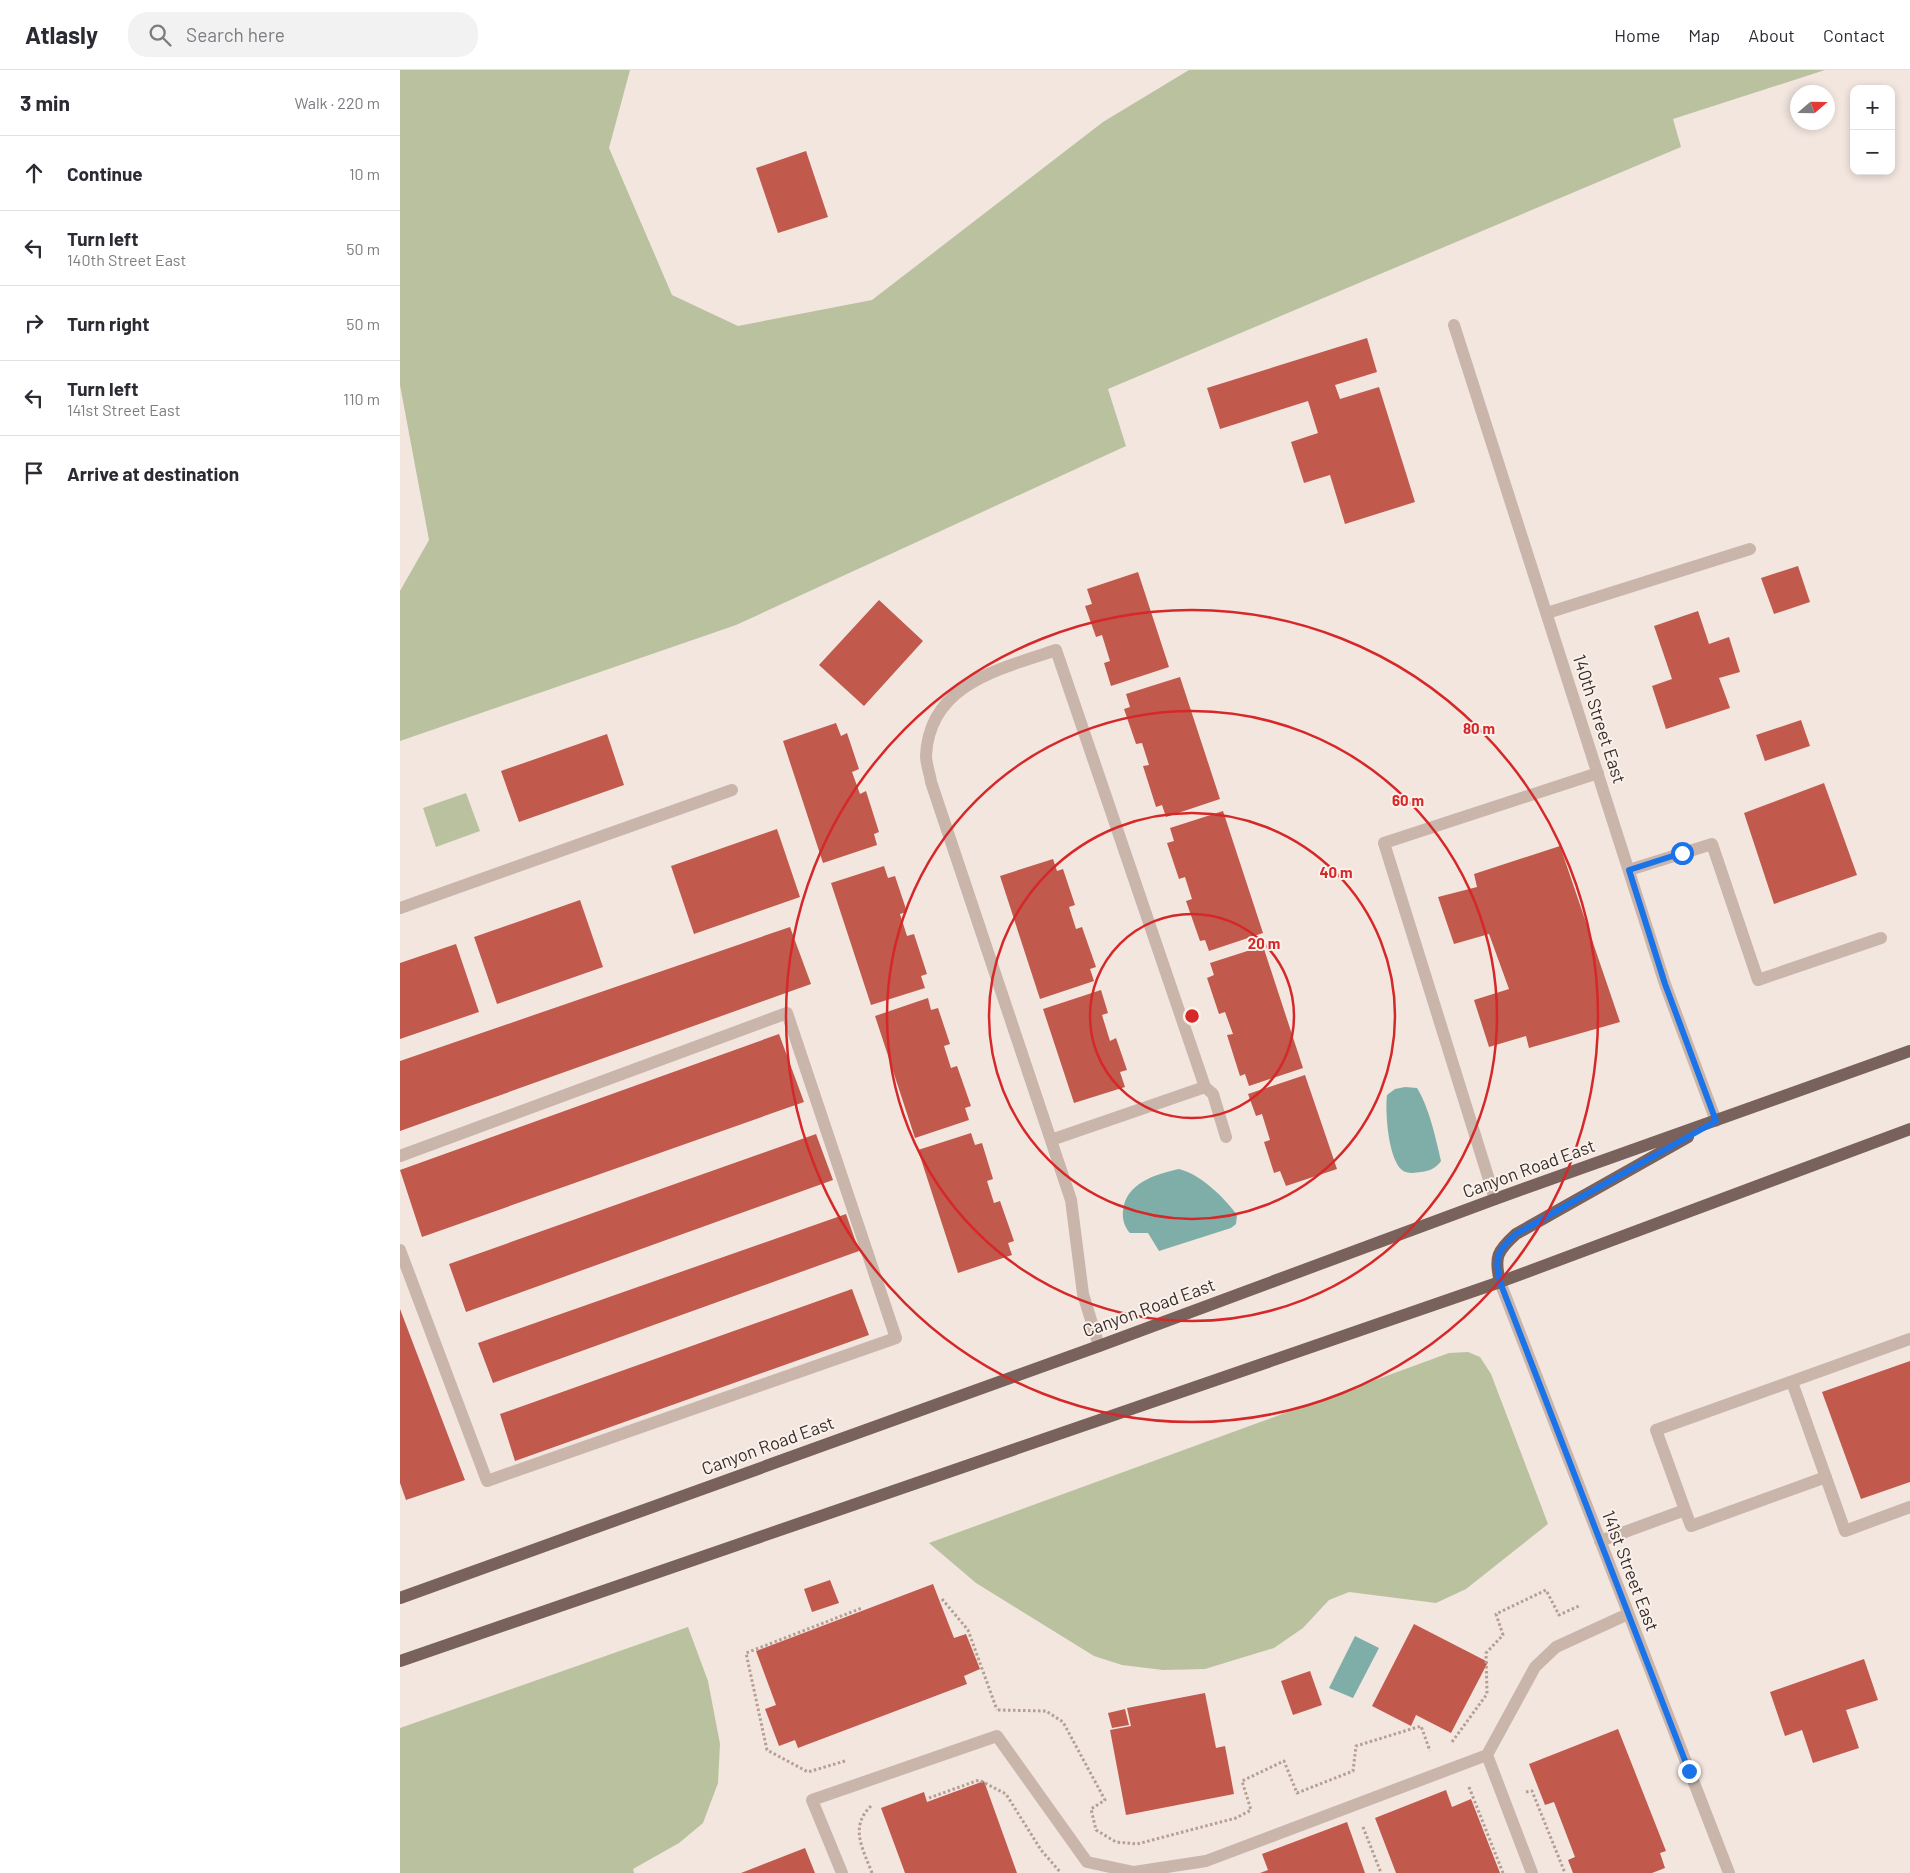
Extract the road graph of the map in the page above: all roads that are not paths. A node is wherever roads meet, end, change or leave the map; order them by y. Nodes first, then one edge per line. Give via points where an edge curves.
1 (1454, 325) dead end
2 (1750, 549) dead end
3 (1547, 613) junction
4 (1598, 773) junction
5 (732, 790) dead end
6 (1629, 870) junction
7 (400, 908) edge
8 (1881, 938) dead end
9 (1910, 1051) edge
10 (1205, 1087) junction
11 (1716, 1121) junction
12 (1910, 1129) edge
13 (1226, 1136) dead end
14 (1051, 1140) junction
15 (400, 1156) edge
16 (1495, 1199) junction
17 (400, 1250) edge
18 (1500, 1282) junction
19 (1910, 1339) edge
20 (1099, 1346) junction
21 (1792, 1382) junction
22 (1826, 1476) junction
23 (1910, 1507) edge
24 (1685, 1510) junction
25 (1600, 1541) junction
26 (400, 1598) edge
27 (1628, 1614) junction
28 (400, 1661) edge
29 (1487, 1754) junction
30 (842, 1873) edge
31 (1532, 1873) edge
32 (1729, 1873) edge

1 - 3 street, 140th Street East
2 - 3 street
3 - 4 street, 140th Street East
4 - 6 street, 140th Street East
4 - 16 street via 1384,843
5 - 7 street
6 - 8 street via 1712,844 1758,980
6 - 11 street, 140th Street East via 1665,984
9 - 11 main road, Canyon Road East
10 - 13 street via 1213,1094
10 - 14 street
10 - 14 street via 1056,650 982,675 965,686 937,716 926,757 931,782
11 - 16 main road, Canyon Road East
11 - 18 main road via 1516,1234 1501,1248 1496,1264
12 - 18 main road
14 - 20 street via 1071,1200 1084,1294
15 - 17 street via 788,1013 896,1338 487,1481
16 - 20 main road, Canyon Road East
18 - 25 street, 141st Street East
18 - 28 main road
19 - 21 street
20 - 26 main road, Canyon Road East
21 - 22 street
21 - 24 street via 1656,1430
22 - 23 street via 1845,1531
22 - 24 street via 1691,1526
24 - 25 street
25 - 27 street, 141st Street East
27 - 29 street via 1556,1647 1535,1668
27 - 32 street, 141st Street East
29 - 30 street via 1206,1861 1134,1872 1087,1862 997,1736 812,1800
29 - 31 street

